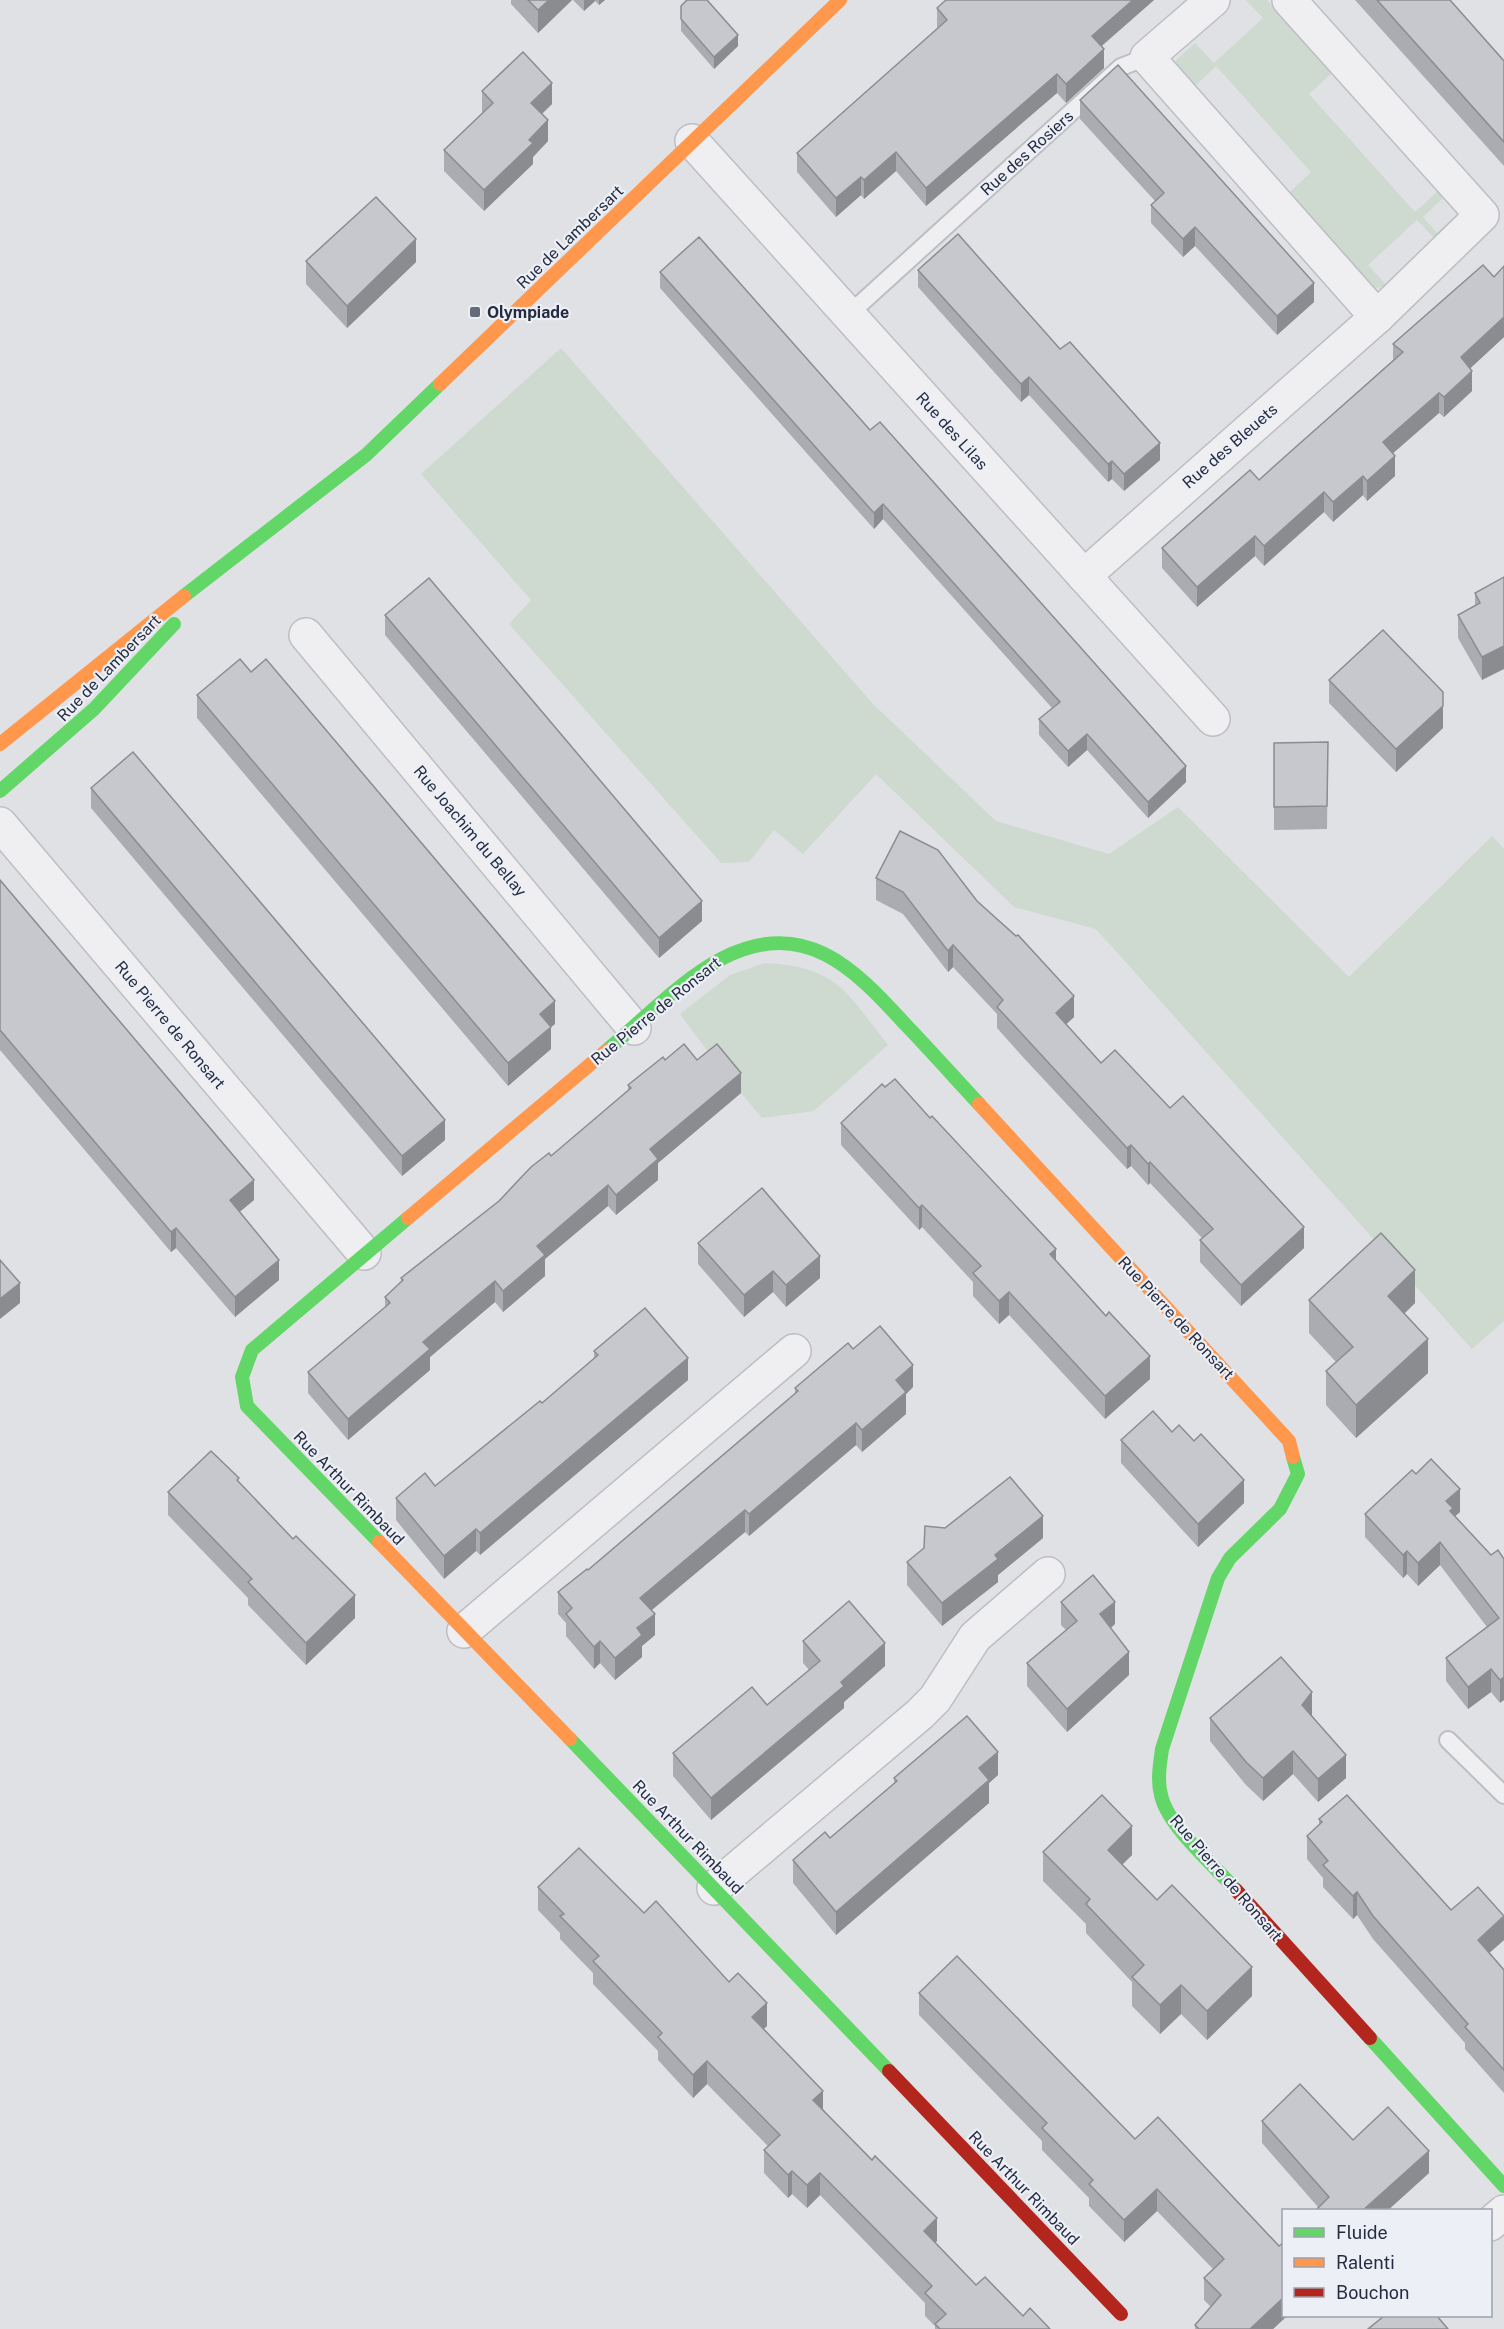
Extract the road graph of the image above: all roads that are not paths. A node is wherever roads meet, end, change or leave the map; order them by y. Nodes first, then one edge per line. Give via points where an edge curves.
1 (840, 0) edge
2 (1213, 0) edge
3 (1289, 0) edge
4 (1147, 57) junction
5 (692, 141) junction
6 (847, 316) junction
7 (1377, 317) junction
8 (234, 560) junction
9 (1083, 576) junction
10 (306, 635) dead end
11 (1213, 719) dead end
12 (0, 744) edge
13 (0, 791) edge
14 (0, 824) edge
15 (634, 1028) junction
16 (364, 1253) junction
17 (794, 1351) dead end
18 (242, 1378) joint
19 (1048, 1574) dead end
20 (464, 1631) junction
21 (1448, 1740) dead end
22 (1504, 1795) edge
23 (714, 1888) junction
24 (1504, 2186) edge
25 (1504, 2212) edge
26 (1492, 2223) edge
27 (1121, 2314) dead end

1 - 5 street, Rue de Lambersart
2 - 4 street, Rue des Rosiers
3 - 7 street via 1482,215
4 - 6 lane, Rue des Rosiers via 1121,67
4 - 7 street
5 - 6 street, Rue des Lilas
5 - 8 street, Rue de Lambersart via 366,455
6 - 9 street, Rue des Lilas
7 - 9 street, Rue des Bleuets
8 - 12 street, Rue de Lambersart via 154,619
8 - 13 street, Rue de Lambersart via 94,709
9 - 11 street, Rue des Lilas
10 - 15 street, Rue Joachim du Bellay
14 - 16 street, Rue Pierre de Ronsart
15 - 16 street, Rue Pierre de Ronsart
15 - 24 street, Rue Pierre de Ronsart via 700,972 739,949 761,943 807,944 843,962 864,979 1289,1441 1298,1474 1280,1509 1230,1558 1218,1578 1167,1726 1159,1776 1161,1796 1170,1817
16 - 18 street, Rue Pierre de Ronsart via 252,1350
17 - 20 street
18 - 20 street, Rue Arthur Rimbaud via 247,1406
19 - 23 street via 975,1637 940,1692 920,1714
20 - 23 street, Rue Arthur Rimbaud
21 - 22 lane
23 - 27 street, Rue Arthur Rimbaud
25 - 26 street

